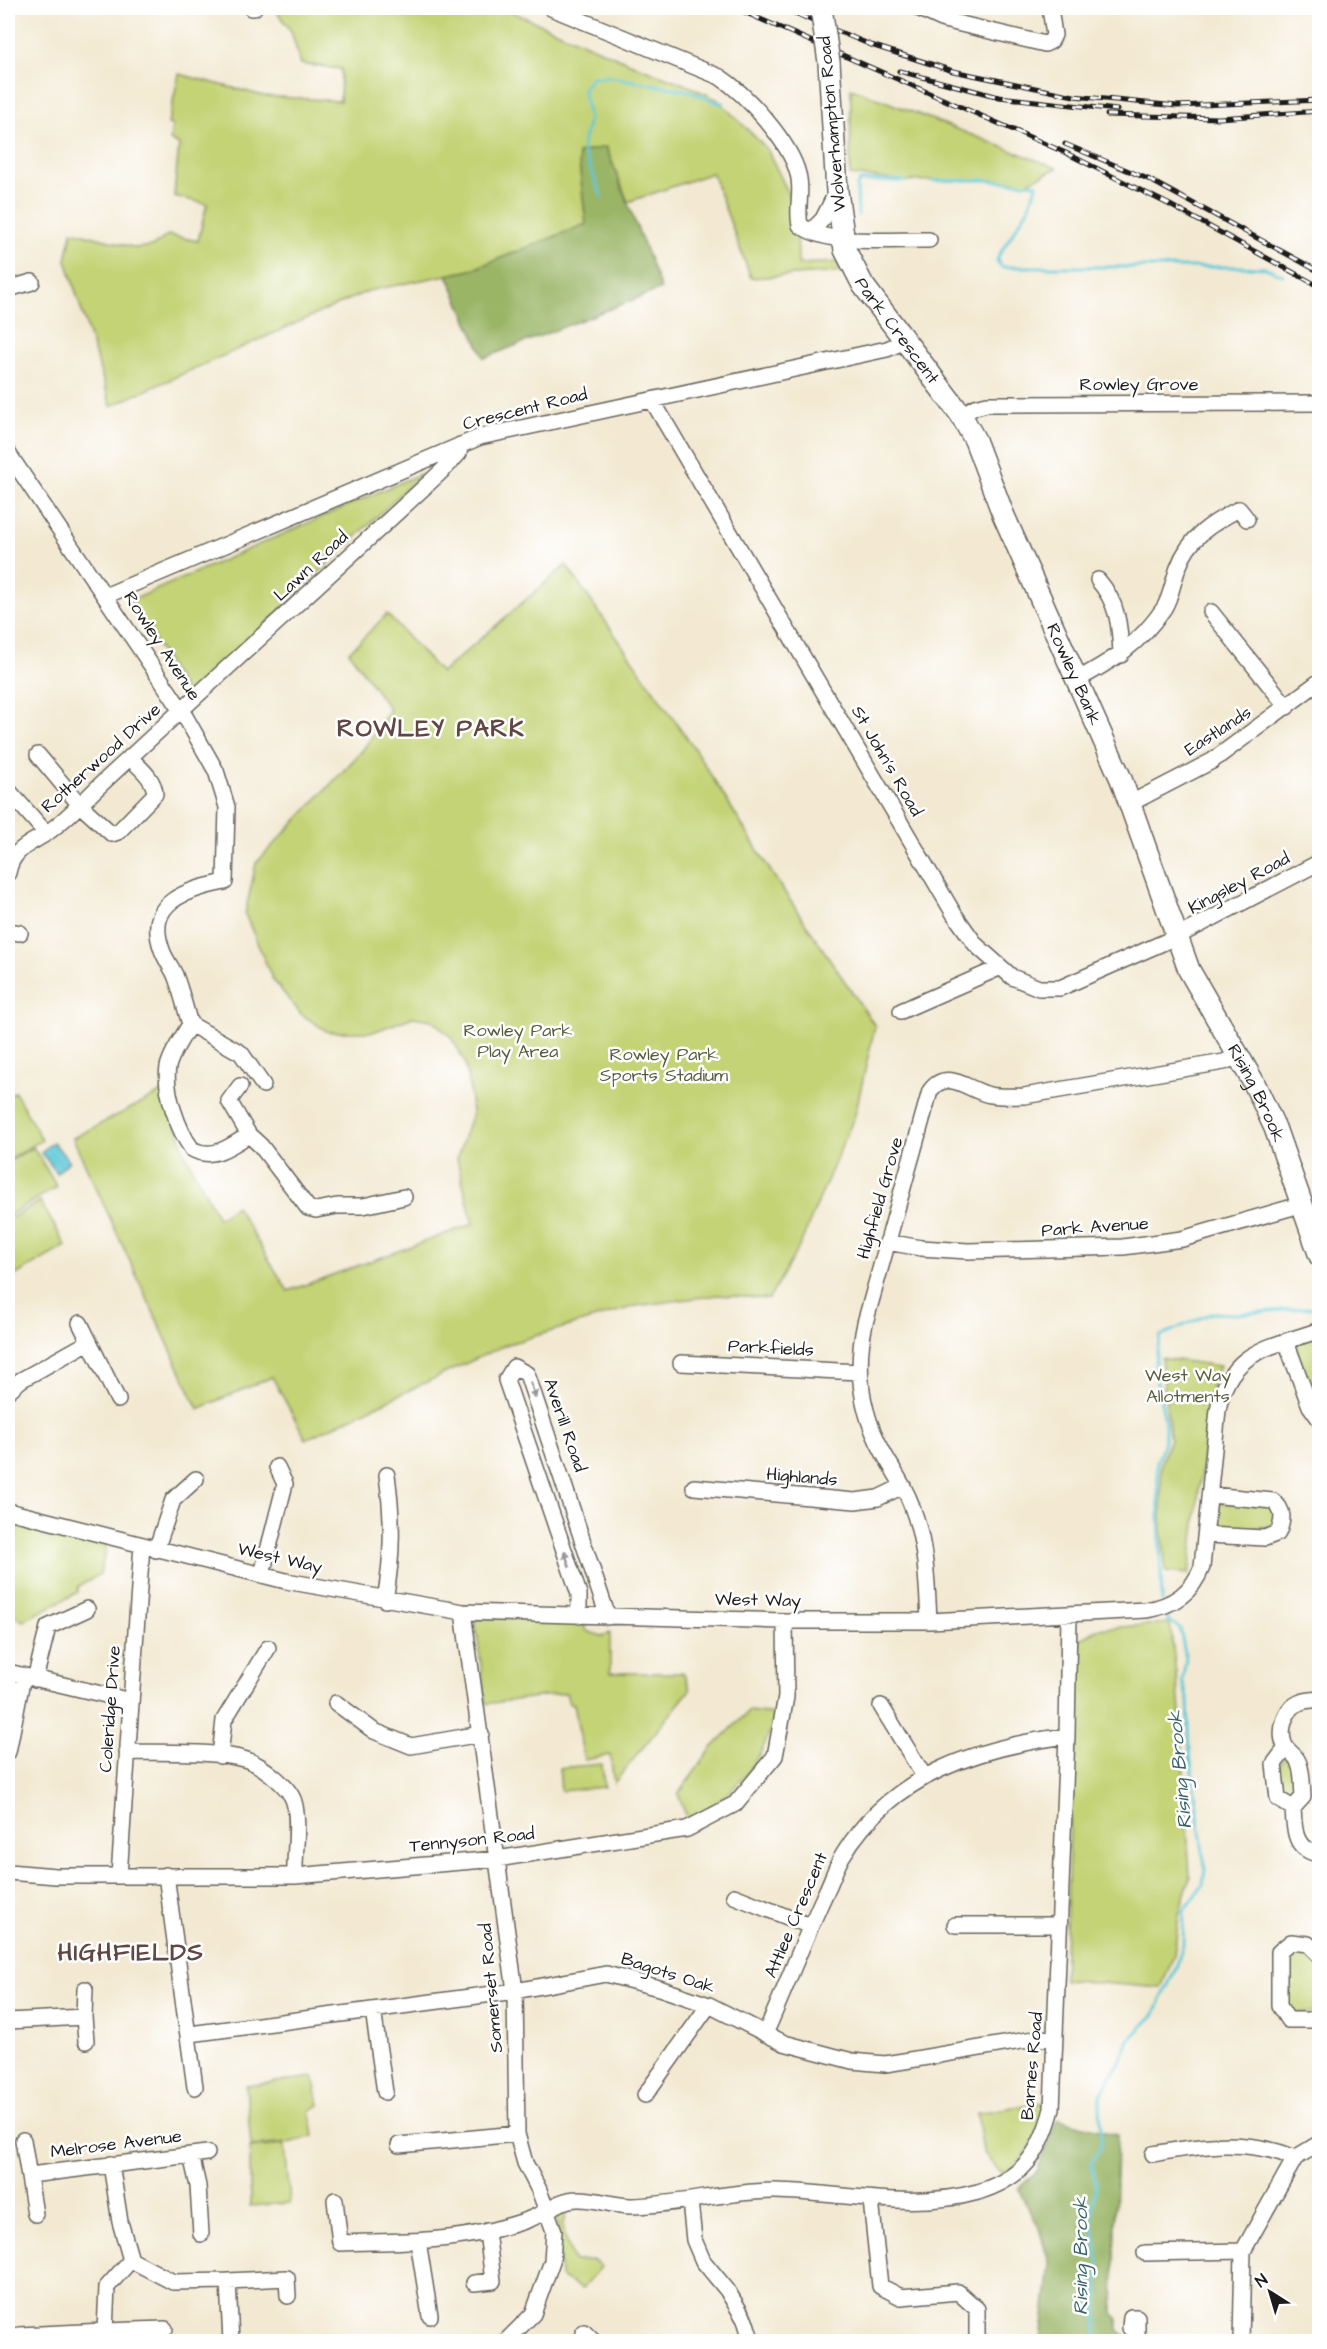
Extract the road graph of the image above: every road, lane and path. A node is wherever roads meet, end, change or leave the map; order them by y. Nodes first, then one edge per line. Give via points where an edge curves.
1 (551, 8) edge
2 (821, 8) edge
3 (918, 8) edge
4 (1050, 8) edge
5 (837, 191) junction
6 (811, 231) junction
7 (843, 240) junction
8 (929, 240) dead end
9 (32, 282) dead end
10 (8, 289) edge
11 (905, 341) junction
12 (652, 400) junction
13 (1320, 403) edge
14 (961, 415) junction
15 (460, 445) junction
16 (8, 453) edge
17 (1247, 519) dead end
18 (1098, 580) dead end
19 (105, 596) junction
20 (1211, 612) dead end
21 (1121, 655) junction
22 (1075, 681) junction
23 (1320, 681) edge
24 (1287, 707) junction
25 (182, 711) junction
26 (38, 755) dead end
27 (130, 758) junction
28 (8, 790) edge
29 (1131, 803) junction
30 (80, 805) junction
31 (46, 833) junction
32 (1320, 862) edge
33 (8, 873) edge
34 (1176, 937) junction
35 (999, 968) junction
36 (901, 1011) dead end
37 (190, 1024) junction
38 (1238, 1056) junction
39 (262, 1085) dead end
40 (240, 1086) dead end
41 (249, 1135) junction
42 (404, 1197) dead end
43 (1300, 1205) junction
44 (887, 1242) junction
45 (1320, 1256) edge
46 (81, 1323) dead end
47 (1320, 1330) edge
48 (89, 1342) junction
49 (1286, 1342) junction
50 (681, 1363) dead end
51 (859, 1372) junction
52 (8, 1391) edge
53 (118, 1400) dead end
54 (1320, 1420) edge
55 (277, 1467) dead end
56 (387, 1475) dead end
57 (196, 1479) dead end
58 (903, 1486) junction
59 (694, 1487) dead end
60 (1211, 1495) junction
61 (8, 1511) edge
62 (1207, 1535) junction
63 (149, 1548) junction
64 (262, 1574) junction
65 (385, 1600) junction
66 (87, 1609) dead end
67 (463, 1612) junction
68 (1069, 1614) junction
69 (579, 1616) junction
70 (609, 1617) junction
71 (785, 1621) junction
72 (929, 1621) junction
73 (268, 1648) dead end
74 (8, 1672) edge
75 (29, 1677) junction
76 (1320, 1699) edge
77 (131, 1701) junction
78 (336, 1703) dead end
79 (881, 1706) dead end
80 (481, 1734) junction
81 (1067, 1736) junction
82 (1286, 1748) junction
83 (8, 1752) edge
84 (127, 1752) junction
85 (220, 1756) junction
86 (924, 1776) junction
87 (1293, 1808) junction
88 (1320, 1854) edge
89 (497, 1859) junction
90 (8, 1872) edge
91 (166, 1875) junction
92 (119, 1876) junction
93 (295, 1876) junction
94 (734, 1896) dead end
95 (955, 1925) dead end
96 (1059, 1925) junction
97 (810, 1926) junction
98 (1320, 1956) edge
99 (85, 1989) dead end
100 (515, 1991) junction
101 (709, 2005) junction
102 (373, 2010) junction
103 (1320, 2013) edge
104 (84, 2017) junction
105 (8, 2021) edge
106 (190, 2034) junction
107 (765, 2034) junction
108 (1055, 2038) junction
109 (86, 2041) dead end
110 (195, 2087) dead end
111 (385, 2092) dead end
112 (645, 2095) dead end
113 (517, 2134) junction
114 (23, 2140) dead end
115 (1320, 2143) edge
116 (399, 2145) dead end
117 (1153, 2154) dead end
118 (1294, 2158) junction
119 (111, 2164) junction
120 (30, 2175) junction
121 (335, 2200) dead end
122 (871, 2200) junction
123 (690, 2201) junction
124 (545, 2210) junction
125 (35, 2214) dead end
126 (487, 2231) junction
127 (201, 2234) dead end
128 (418, 2241) junction
129 (1243, 2252) junction
130 (1145, 2253) dead end
131 (131, 2260) junction
132 (228, 2281) junction
133 (474, 2283) dead end
134 (288, 2296) dead end
135 (430, 2316) dead end
136 (165, 2329) dead end
137 (105, 2331) junction
138 (19, 2342) edge
139 (231, 2342) edge
140 (505, 2342) edge
141 (752, 2342) edge
142 (977, 2342) edge
143 (1241, 2342) edge

1 - 6 street via 720,77 738,90 792,158 799,175 800,225
2 - 5 highway, Wolverhampton Road, bridge via 829,62
3 - 4 street via 944,20 1045,44 1054,35
5 - 6 street via 823,219
5 - 7 highway, Wolverhampton Road
6 - 7 street
7 - 8 street
7 - 11 highway, Park Crescent via 863,285
9 - 10 street
11 - 12 street, Crescent Road via 887,349
11 - 14 highway, Park Crescent
12 - 15 street, Crescent Road via 501,432
12 - 35 street, St John's Road via 954,914
13 - 14 street, Rowley Grove via 987,404
14 - 22 highway, Rowley Bank via 975,440
15 - 19 street, Crescent Road
15 - 25 street, Lawn Road via 459,453 444,470
16 - 19 street, Rowley Avenue
17 - 21 street via 1239,509 1194,538 1179,565 1166,605
18 - 21 street via 1109,593 1120,619
19 - 25 street, Rowley Avenue
20 - 24 street
21 - 22 street
22 - 29 highway, Rowley Bank
23 - 24 street, Eastlands
24 - 29 street, Eastlands via 1212,761
25 - 27 street, Rotherwood Drive
25 - 37 street, Rowley Avenue via 216,771 227,807 225,882 184,893 167,905 159,919 161,949 176,978
26 - 30 street
27 - 30 street, Rotherwood Drive
27 - 30 street via 149,777 155,794 133,818 112,834
28 - 31 street, Rotherwood Drive
29 - 34 highway, Rowley Bank
30 - 31 street, Rotherwood Drive
31 - 33 street, Rotherwood Drive via 17,853
32 - 34 street, Kingsley Road
34 - 35 street, St John's Road via 1049,990 1027,985
34 - 38 highway, Rising Brook
35 - 36 street
37 - 39 street via 241,1053
37 - 41 street via 168,1065 169,1088 185,1140 192,1149 208,1155
38 - 43 highway, Rising Brook via 1275,1128
38 - 44 street, Highfield Grove via 1224,1062 1024,1096 991,1095 950,1079 938,1083 930,1091
40 - 41 street via 229,1101
41 - 42 street via 308,1208 363,1206
43 - 44 street, Park Avenue via 1182,1239 1123,1247 968,1251
43 - 45 highway, Rising Brook
44 - 51 street, Highfield Grove via 865,1323
46 - 48 street
47 - 49 street, West Way
48 - 52 street
48 - 53 street
49 - 54 street via 1310,1406
49 - 60 street, West Way via 1248,1356 1226,1381 1218,1410
50 - 51 street, Parkfields
51 - 58 street, Highfield Grove via 870,1425
55 - 64 street via 285,1484
56 - 65 street via 393,1519
57 - 63 street, Coleridge Drive via 173,1500
58 - 59 street, Highlands via 878,1498 855,1501
58 - 72 street, Highfield Grove via 924,1547
60 - 62 street, West Way
60 - 62 street via 1273,1501 1282,1512 1282,1523 1278,1533 1265,1539
61 - 63 street, West Way
62 - 68 street, West Way via 1199,1576 1187,1592 1164,1606
63 - 64 street, West Way
63 - 77 street, Coleridge Drive
64 - 65 street, West Way
65 - 67 street, West Way
66 - 75 street via 48,1627
67 - 69 street, West Way
67 - 80 street, Somerset Road
68 - 72 street, West Way
68 - 81 street, Barnes Road
69 - 70 street, West Way
69 -> 70 street, Averill Road via 579,1594 506,1380 514,1367 527,1374
70 - 71 street, West Way
71 - 72 street, West Way
71 - 89 street, Tennyson Road via 786,1697 775,1756 735,1804 687,1829
73 - 85 street via 224,1720
74 - 75 street
75 - 77 street
75 - 83 street
76 - 82 street via 1300,1702 1286,1717 1281,1733
77 - 84 street, Coleridge Drive
78 - 80 street via 374,1731 411,1746
79 - 86 street
80 - 89 street, Somerset Road
81 - 86 street, Attlee Crescent via 1018,1742 954,1761
81 - 96 street, Barnes Road
82 - 87 street via 1296,1755 1301,1776 1303,1797
82 - 87 street via 1274,1764 1278,1799
84 - 85 street
84 - 92 street, Coleridge Drive
85 - 93 street via 248,1760 291,1794 295,1808
86 - 97 street, Attlee Crescent via 867,1823 853,1841 842,1856
87 - 88 street via 1295,1836 1302,1847
89 - 93 street, Tennyson Road
89 - 100 street, Somerset Road
90 - 92 street, Tennyson Road
91 - 92 street, Tennyson Road
91 - 93 street, Tennyson Road
91 - 106 street
94 - 97 street
95 - 96 street
96 - 108 street, Barnes Road
97 - 107 street, Attlee Crescent
98 - 103 street via 1308,1944 1291,1942 1279,1952 1279,2006 1288,2020 1312,2020
99 - 104 street
100 - 101 street, Bagots Oak via 606,1974
100 - 102 street, Bagots Oak
100 - 113 street, Somerset Road
101 - 107 street, Bagots Oak
101 - 112 street
102 - 106 street, Bagots Oak
102 - 111 street
104 - 105 street
104 - 109 street
106 - 110 street
107 - 108 street, Bagots Oak via 834,2057 885,2064
108 - 122 street, Barnes Road via 1052,2109 1036,2150 1020,2172 977,2192
113 - 116 street
113 - 124 street, Somerset Road
114 - 120 street, Melrose Avenue
115 - 118 street
117 - 118 street via 1228,2143 1277,2150
118 - 129 street
119 - 120 street, Melrose Avenue
119 - 127 street, Melrose Avenue via 199,2154
119 - 131 street via 120,2222
120 - 125 street, Melrose Avenue
121 - 128 street, Barnes Road via 340,2243
122 - 123 street, Barnes Road via 776,2191
122 - 142 street via 880,2286 901,2296 958,2292 977,2309
123 - 124 street, Barnes Road via 631,2205 577,2199 564,2200
123 - 141 street via 694,2240 703,2261 727,2290 745,2320
124 - 126 street, Barnes Road via 533,2218
124 - 140 street, Somerset Road via 554,2231 552,2261 533,2314
126 - 128 street, Barnes Road
126 - 133 street via 493,2281
128 - 135 street
129 - 130 street
129 - 143 street
131 - 132 street via 173,2282
131 - 137 street via 107,2286
132 - 134 street via 287,2278
132 - 139 street
136 - 137 street
137 - 138 street via 19,2335

